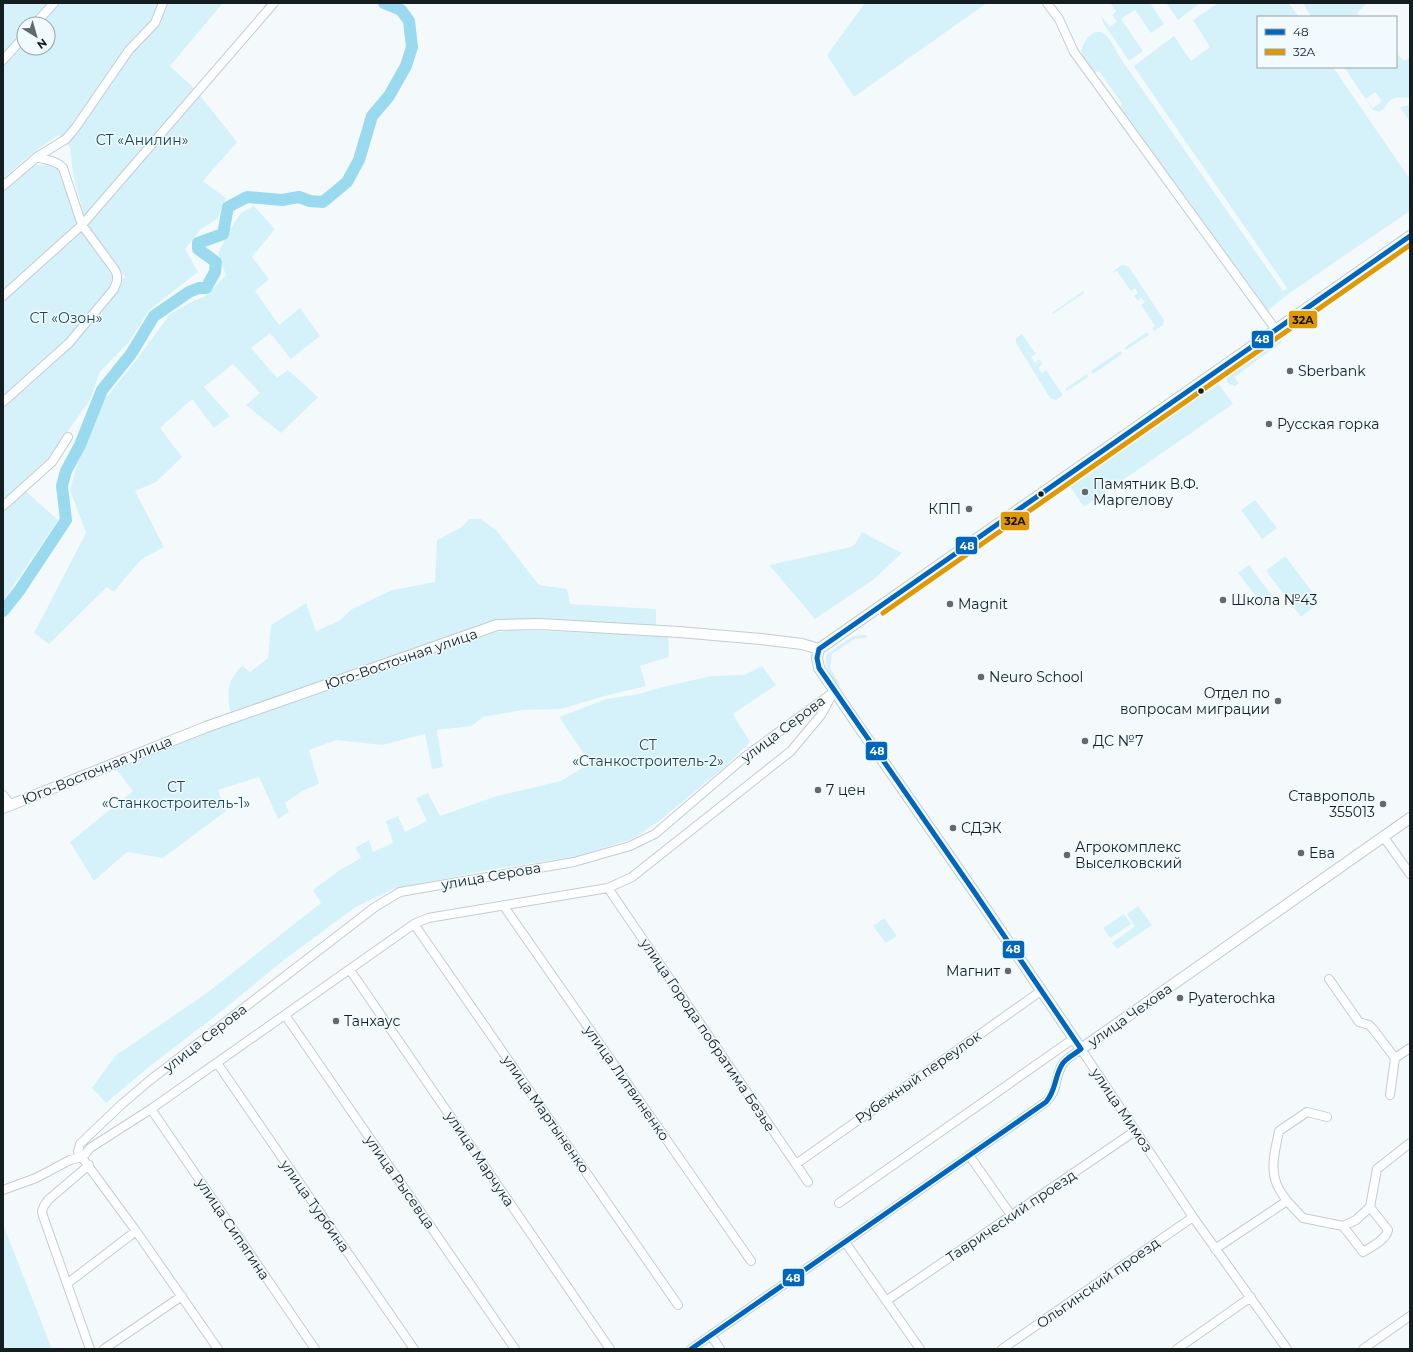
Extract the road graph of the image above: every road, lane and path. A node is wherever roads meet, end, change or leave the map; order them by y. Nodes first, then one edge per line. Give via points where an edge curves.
1 (54, 3) edge
2 (163, 3) edge
3 (274, 3) edge
4 (1047, 3) edge
5 (42, 16) edge
6 (16, 46) edge
7 (3, 60) edge
8 (37, 157) junction
9 (3, 186) edge
10 (82, 225) junction
11 (1410, 236) edge
12 (3, 296) edge
13 (1276, 330) junction
14 (3, 402) edge
15 (68, 437) dead end
16 (3, 506) edge
17 (818, 649) junction
18 (835, 691) junction
19 (3, 794) edge
20 (6, 806) edge
21 (1410, 818) edge
22 (1383, 836) junction
23 (1410, 874) edge
24 (608, 888) junction
25 (504, 905) junction
26 (414, 924) junction
27 (350, 970) junction
28 (1328, 979) dead end
29 (1041, 991) junction
30 (285, 1015) junction
31 (1073, 1039) junction
32 (1410, 1048) edge
33 (1081, 1049) junction
34 (1395, 1058) junction
35 (217, 1063) junction
36 (1390, 1095) dead end
37 (151, 1109) junction
38 (1327, 1117) dead end
39 (1135, 1130) junction
40 (1410, 1143) edge
41 (969, 1155) junction
42 (83, 1157) junction
43 (796, 1164) junction
44 (89, 1165) junction
45 (808, 1182) dead end
46 (3, 1190) edge
47 (1287, 1201) junction
48 (839, 1203) dead end
49 (1370, 1207) junction
50 (1011, 1215) junction
51 (1193, 1217) junction
52 (1343, 1226) junction
53 (136, 1231) junction
54 (845, 1242) junction
55 (1215, 1249) junction
56 (751, 1261) dead end
57 (68, 1283) junction
58 (182, 1296) junction
59 (1251, 1297) junction
60 (886, 1301) junction
61 (678, 1305) dead end
62 (1410, 1316) edge
63 (711, 1335) junction
64 (90, 1349) edge
65 (104, 1349) edge
66 (218, 1349) edge
67 (315, 1349) edge
68 (414, 1349) edge
69 (514, 1349) edge
70 (610, 1349) edge
71 (691, 1349) edge
72 (720, 1349) edge
73 (920, 1349) edge
74 (1002, 1349) edge
75 (1177, 1349) edge
76 (1287, 1349) edge
77 (1363, 1349) edge

1 - 5 street
2 - 8 street via 155,23 129,50 76,127 66,139
3 - 10 street
4 - 13 street via 1059,20 1074,52
6 - 7 street
8 - 9 street
8 - 10 street via 56,162 63,168
10 - 12 street
10 - 14 street via 115,270 117,281 114,289 69,344
11 - 13 street
13 - 17 street
15 - 16 street via 52,462
17 - 18 street, улица Мимоз via 819,668
17 - 20 street, Юго-Восточная улица via 802,644 680,632 540,624 497,625 206,727
18 - 24 street, улица Серова via 821,715 791,751 632,877
18 - 29 street, улица Мимоз
18 - 42 street, улица Серова via 746,756 655,834 636,843 574,862 400,892 375,907 122,1104 80,1144 78,1152
19 - 20 street
21 - 22 street, улица Чехова
22 - 23 street
22 - 33 street, улица Чехова
24 - 25 street, улица Серова
24 - 43 street, улица Города побратима Безье
25 - 26 street, улица Серова via 428,918
25 - 56 street, улица Литвиненко
26 - 27 street, улица Серова
26 - 61 street, улица Мартыненко
27 - 30 street, улица Серова
27 - 70 street, улица Марчука
28 - 34 street via 1359,1022 1374,1030
29 - 31 street, улица Мимоз
29 - 43 street, Рубежный переулок
30 - 35 street, улица Серова
30 - 69 street, улица Рысевца
31 - 33 street, улица Мимоз
31 - 48 street
32 - 34 street
33 - 39 street, улица Мимоз
33 - 41 street, улица Чехова via 1062,1065 1052,1096 1046,1102
34 - 36 street
35 - 37 street, улица Серова
35 - 68 street, улица Турбина
37 - 42 street, улица Серова via 90,1148
37 - 67 street, улица Сипягина
38 - 47 street via 1307,1112 1279,1131 1273,1173
39 - 50 street, Таврический проезд
39 - 51 street, улица Мимоз
40 - 49 street via 1377,1169
41 - 50 street
41 - 54 street, улица Чехова
42 - 44 street
42 - 46 street via 70,1160 36,1178
43 - 45 street, улица Города побратима Безье
44 - 53 street
44 - 57 street via 48,1200 42,1211
47 - 52 street via 1303,1218
47 - 55 street
49 - 52 street via 1356,1220
49 - 52 street via 1388,1230 1377,1243 1363,1252
50 - 60 street, Таврический проезд
51 - 55 street, улица Мимоз
51 - 74 street, Ольгинский проезд
53 - 57 street
53 - 58 street
54 - 60 street
54 - 63 street, улица Чехова
55 - 59 street, улица Мимоз
57 - 64 street
58 - 65 street
58 - 66 street
59 - 75 street
59 - 76 street, улица Мимоз
60 - 73 street
62 - 77 street
63 - 71 street, улица Чехова
63 - 72 street

